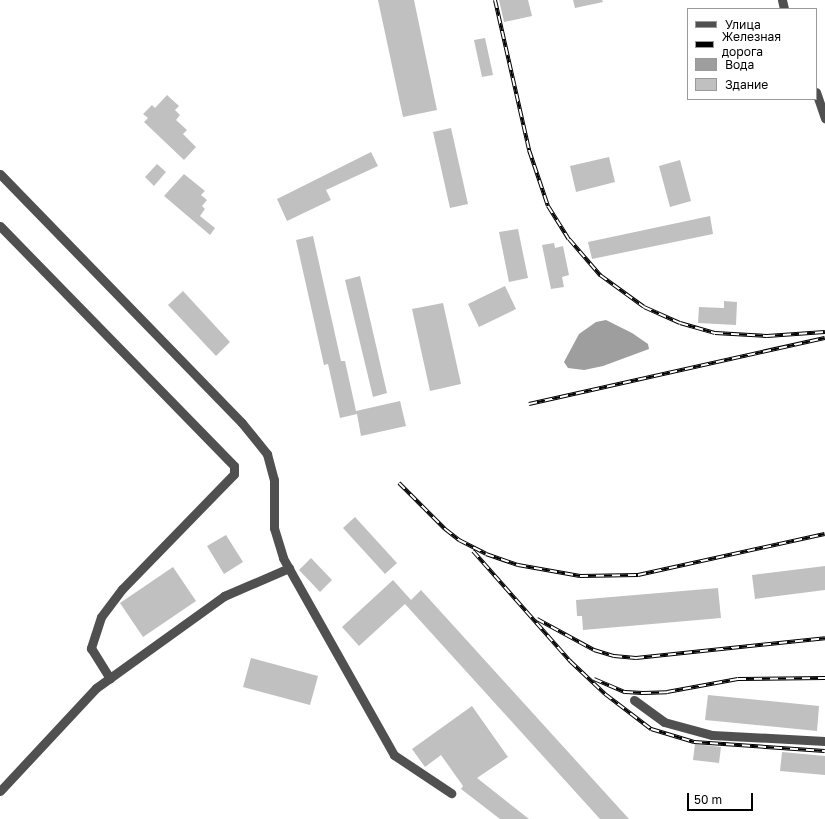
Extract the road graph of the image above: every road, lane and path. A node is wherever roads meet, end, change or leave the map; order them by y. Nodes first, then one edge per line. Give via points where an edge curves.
1 (817, 95) edge
2 (825, 118) edge
3 (1, 176) edge
4 (0, 226) edge
5 (289, 568) junction
6 (110, 678) junction
7 (634, 700) dead end
8 (825, 741) edge
9 (0, 791) edge
10 (451, 793) dead end

1 - 2 street
3 - 5 street via 237,417 267,454 274,480 274,528
4 - 6 street via 234,466 234,474 122,589 101,617 91,648
5 - 6 street via 224,596
5 - 10 street via 394,755
6 - 9 street via 96,688
7 - 8 street via 664,722 712,736

